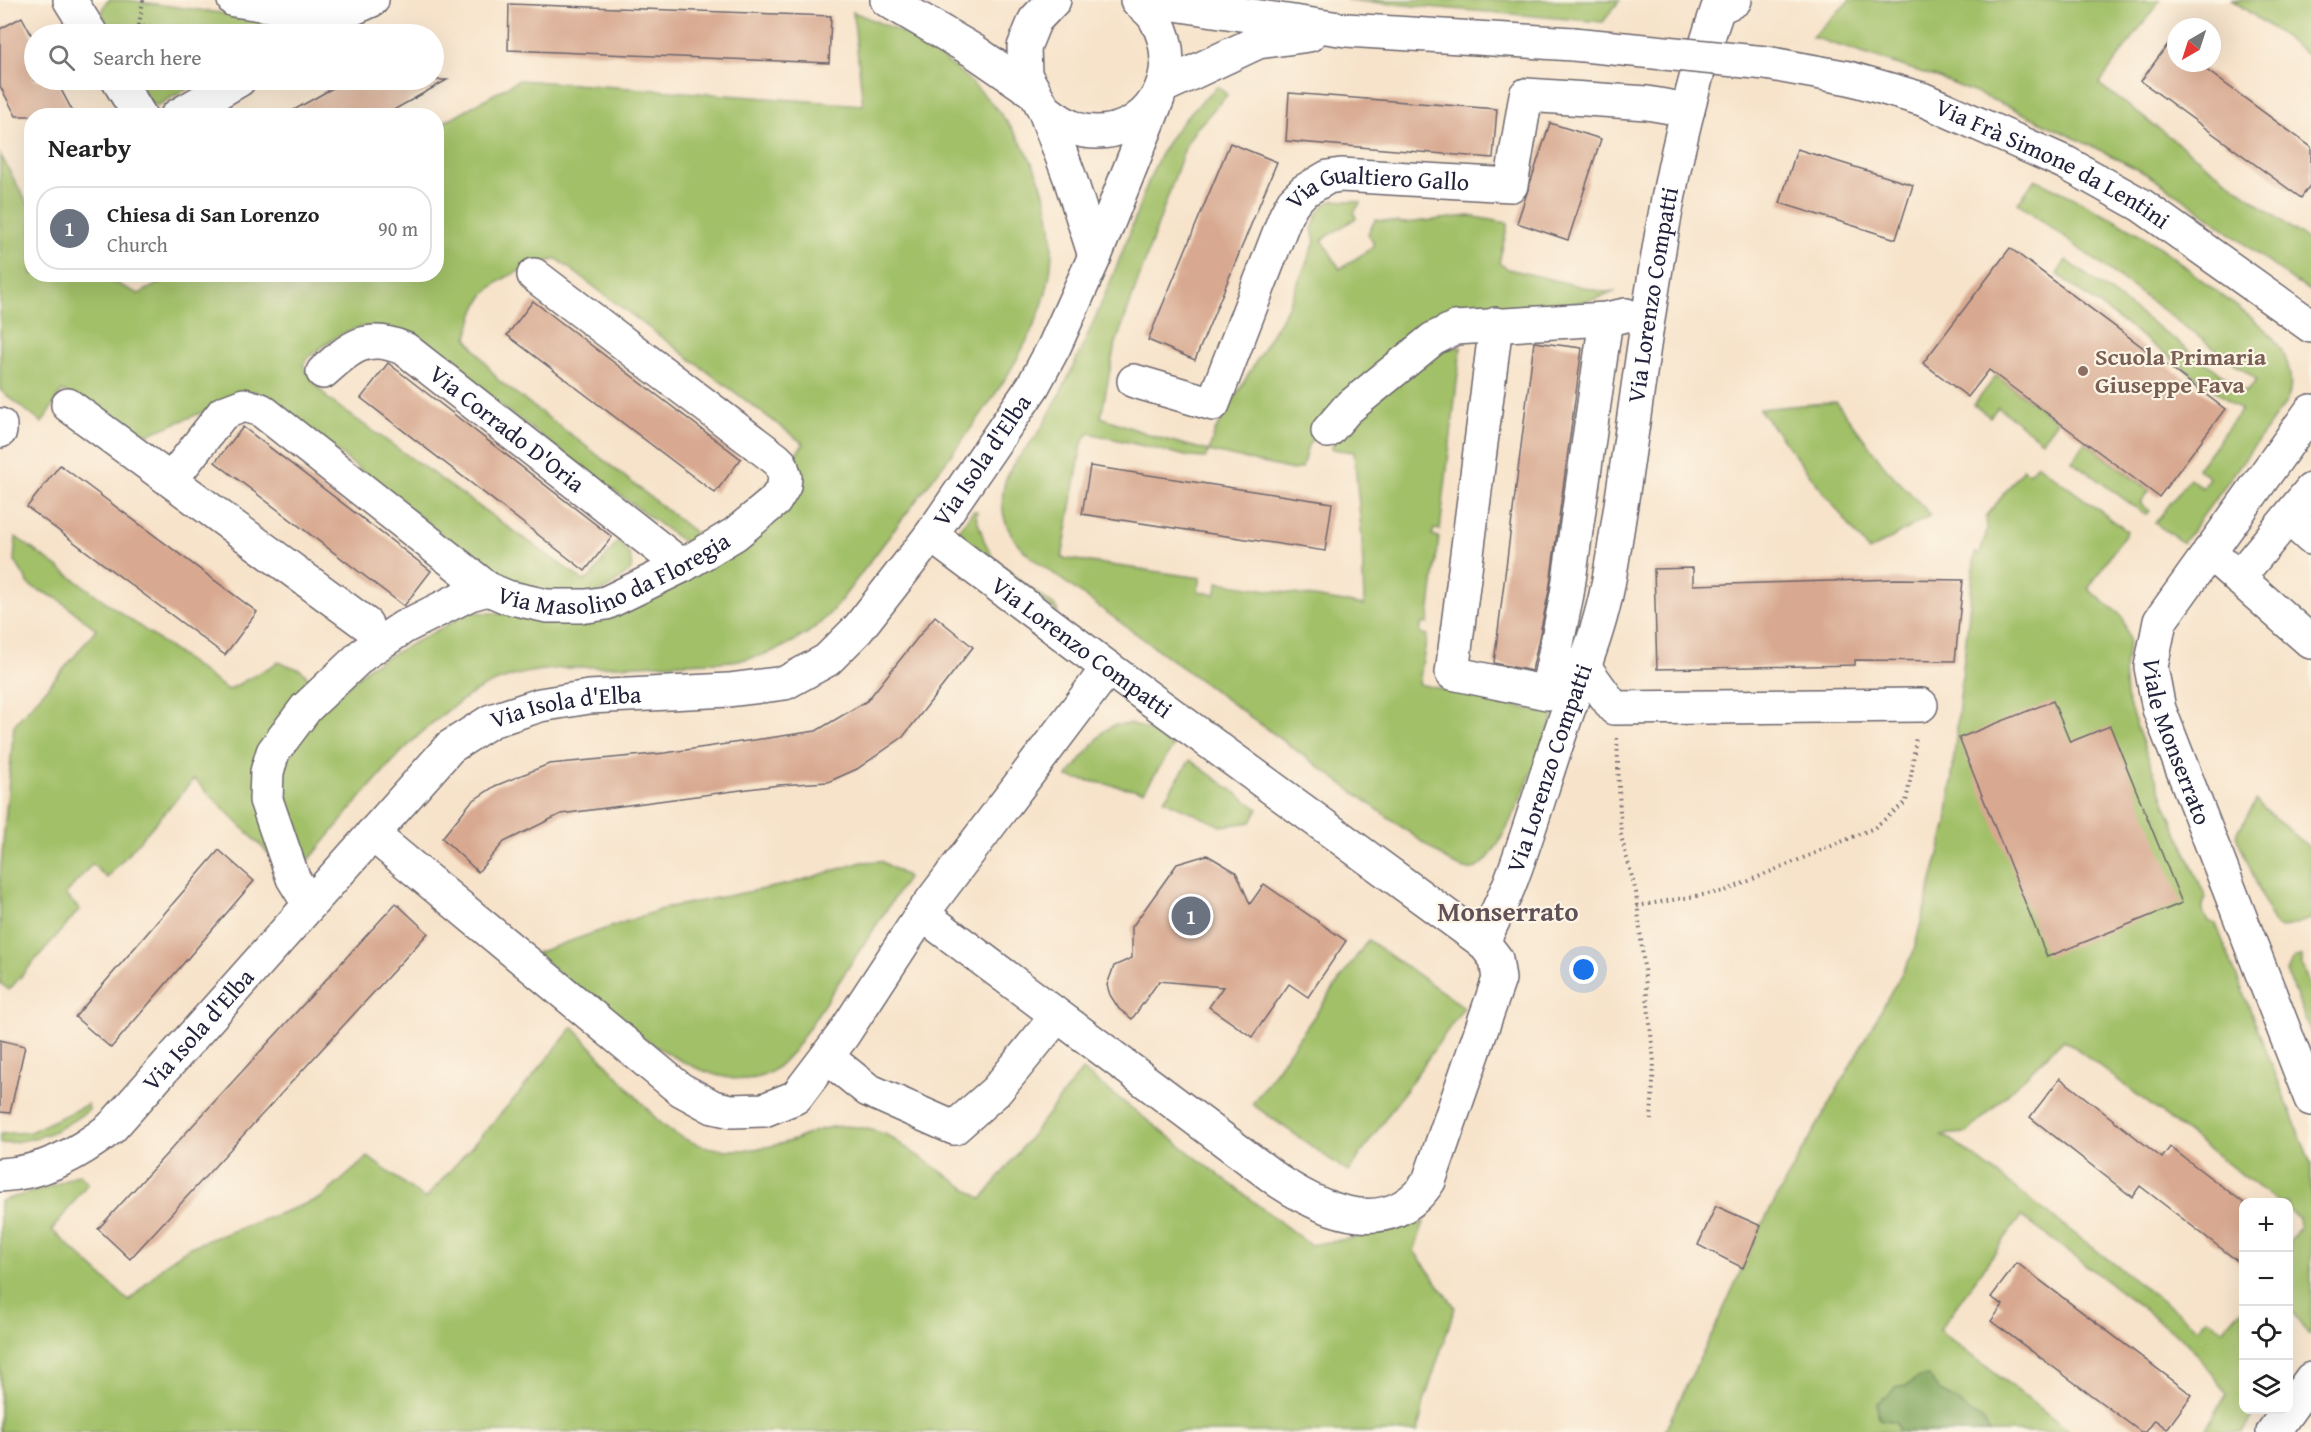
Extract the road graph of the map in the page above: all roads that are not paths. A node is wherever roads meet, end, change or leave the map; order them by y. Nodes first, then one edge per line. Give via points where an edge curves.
1 (70, 0) edge
2 (234, 0) edge
3 (372, 0) edge
4 (887, 0) edge
5 (1054, 0) edge
6 (1137, 0) edge
7 (1148, 0) edge
8 (1735, 0) edge
9 (85, 24) edge
10 (317, 24) edge
11 (1346, 30) junction
12 (124, 90) edge
13 (222, 90) edge
14 (1160, 92) junction
15 (1038, 100) junction
16 (135, 108) edge
17 (191, 108) edge
18 (1688, 110) junction
19 (1095, 256) junction
20 (534, 275) dead end
21 (1649, 314) junction
22 (1606, 319) junction
23 (1496, 324) junction
24 (2311, 326) edge
25 (323, 372) dead end
26 (1134, 381) dead end
27 (68, 405) dead end
28 (2311, 411) edge
29 (0, 425) edge
30 (0, 431) edge
31 (1328, 431) dead end
32 (171, 480) junction
33 (2311, 490) edge
34 (2300, 528) edge
35 (931, 535) junction
36 (2210, 552) junction
37 (682, 566) junction
38 (2238, 578) junction
39 (488, 589) junction
40 (366, 624) dead end
41 (2311, 642) edge
42 (1108, 668) junction
43 (1586, 668) junction
44 (1918, 705) road end
45 (372, 834) junction
46 (309, 904) junction
47 (922, 914) junction
48 (1483, 942) junction
49 (1057, 1016) junction
50 (827, 1057) junction
51 (2311, 1099) edge
52 (0, 1175) edge
53 (2311, 1379) edge
54 (2274, 1432) edge

1 - 9 street
2 - 10 street
3 - 10 street
4 - 15 street via 974,51
5 - 15 street via 1035,21 1024,47 1025,75
6 - 14 street, Via Isola d'Elba via 1155,17 1167,43 1168,71
7 - 11 street
8 - 18 street, Via Lorenzo Compatti via 1718,8
11 - 14 street via 1258,42
11 - 24 street, Via Frà Simone da Lentini, bridge via 1573,44 1766,63 1849,78 1922,99 2066,163 2141,205
12 - 16 street
13 - 17 street
14 - 15 street via 1138,118 1113,130 1084,131 1058,120
14 - 19 street, Via Isola d'Elba
15 - 19 street via 1070,178
18 - 21 street, Via Lorenzo Compatti
18 - 26 street, Via Gualtiero Gallo via 1647,103 1526,95 1511,185 1355,174 1315,183 1293,202 1286,216 1214,404
19 - 35 street, Via Isola d'Elba via 1033,386
20 - 37 street, Via Masolino da Floregia via 776,459 784,470 784,486 775,501 735,534
21 - 22 street
21 - 43 street, Via Lorenzo Compatti via 1608,587
22 - 23 street
22 - 23 street via 1567,594 1548,693 1452,673
23 - 31 street via 1455,327 1433,339 1347,409
25 - 37 street, Via Corrado D'Oria via 342,354 364,343 392,343 405,349
27 - 32 street
28 - 36 street, Viale Monserrato
29 - 30 street
32 - 39 street via 223,413 244,405 261,410
32 - 40 street
33 - 34 street
34 - 38 street
35 - 42 street, Via Lorenzo Compatti
35 - 45 street, Via Isola d'Elba via 858,629 827,660 785,683 590,697 540,705 491,720 450,747
36 - 38 street
36 - 51 street, Viale Monserrato via 2160,621 2151,667 2159,709
37 - 39 street, Via Masolino da Floregia via 606,603 587,606 547,606
38 - 41 street
39 - 46 street, Via Masolino da Floregia via 404,627 362,655 306,708 273,752 267,772 266,800 292,878
42 - 47 street
42 - 48 street, Via Lorenzo Compatti
43 - 44 street via 1614,708
43 - 48 street, Via Lorenzo Compatti via 1512,877
45 - 46 street, Via Isola d'Elba
45 - 50 street via 696,1099 731,1111 781,1105 796,1097
46 - 52 street, Via Isola d'Elba via 111,1128 64,1159 38,1169
47 - 49 street
47 - 50 street
48 - 49 street via 1497,959 1498,979 1429,1181 1408,1205 1382,1215 1346,1213 1300,1196
49 - 50 street via 996,1091 954,1128 868,1090
53 - 54 street

